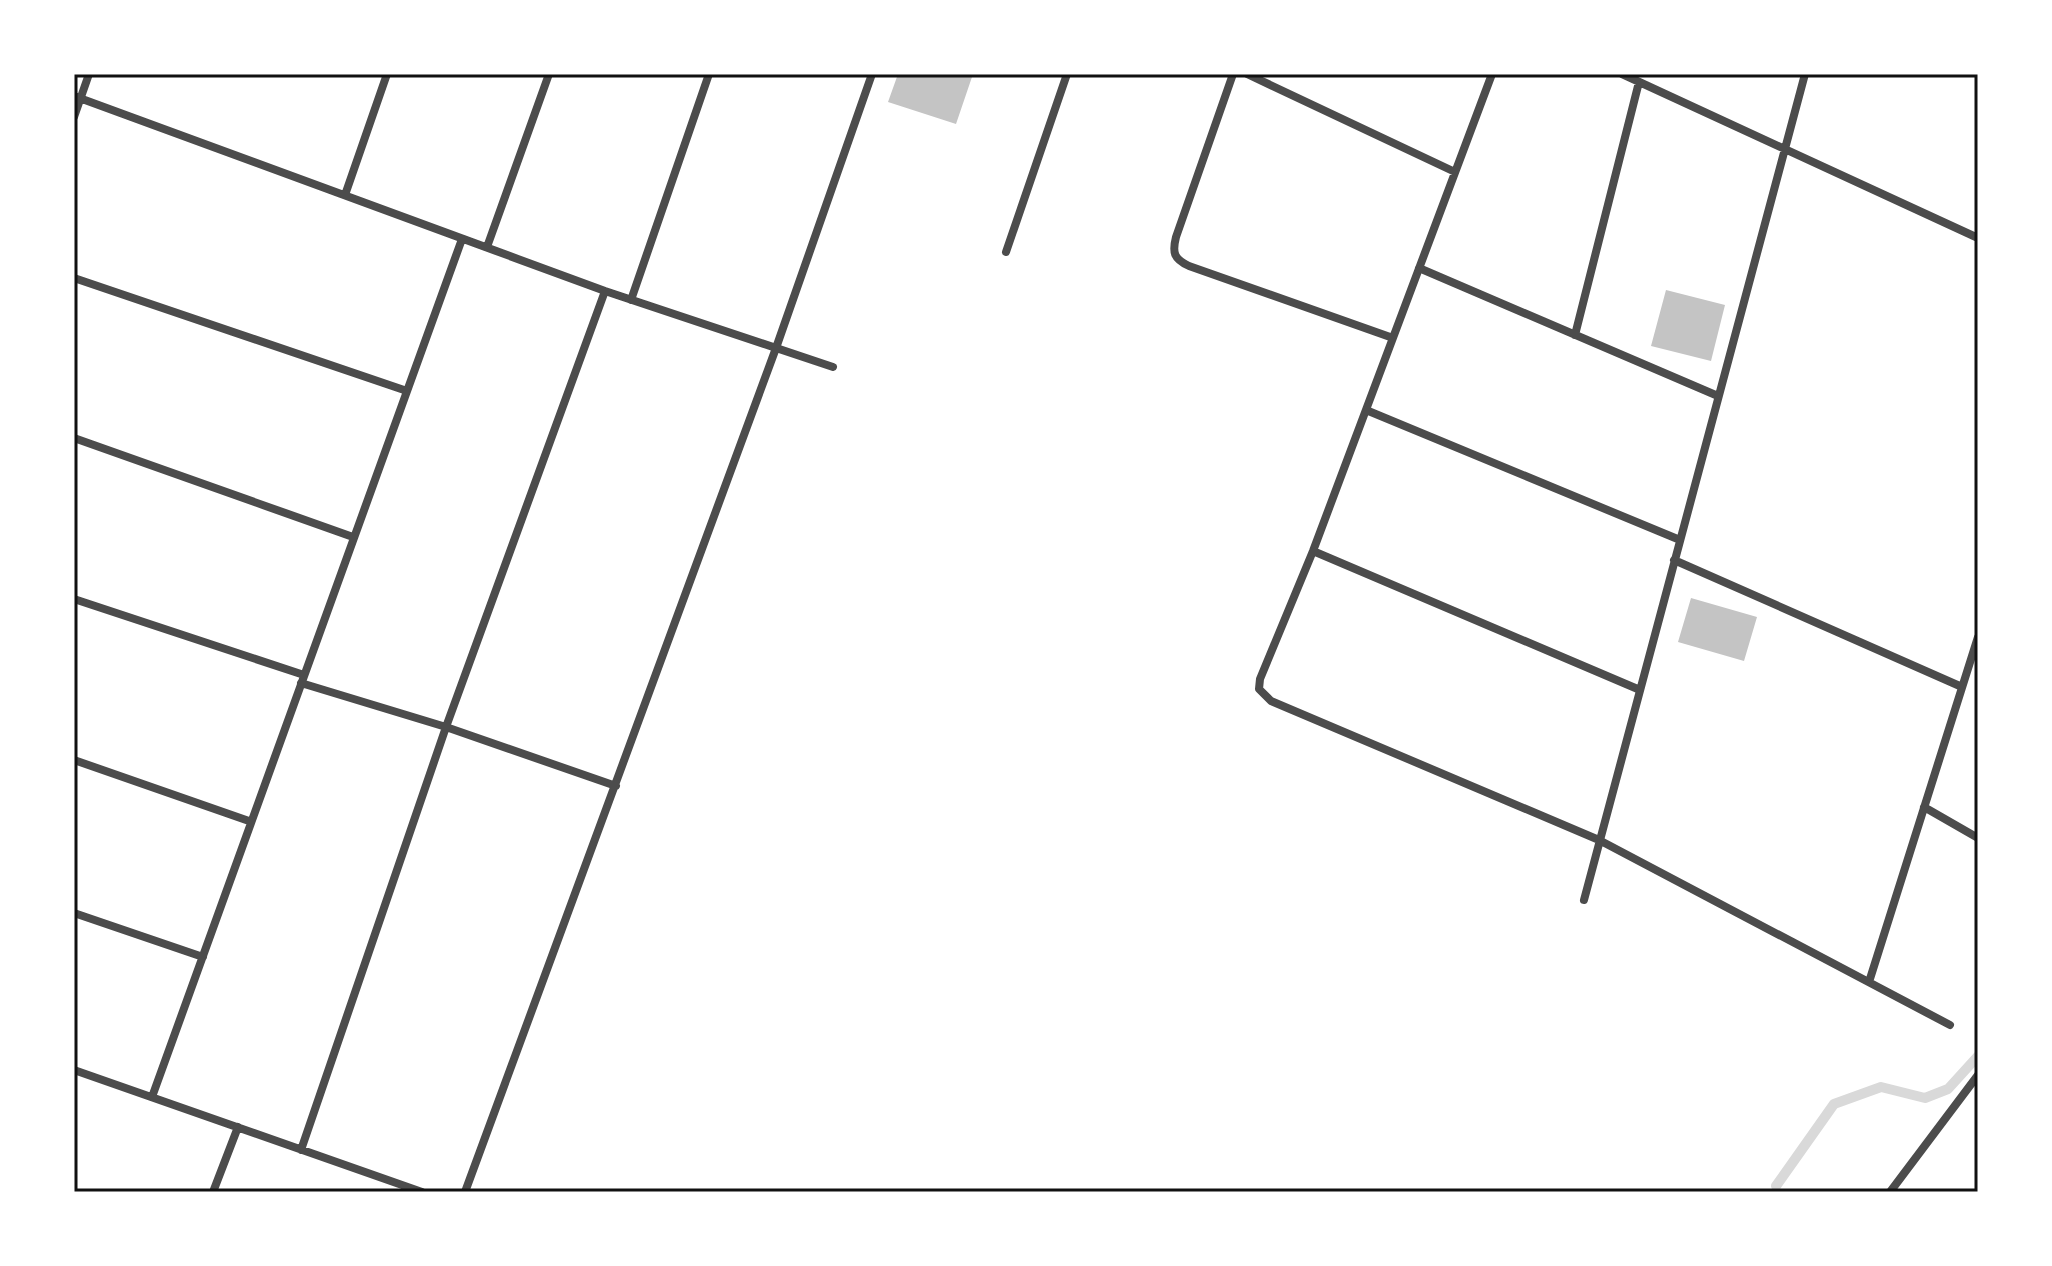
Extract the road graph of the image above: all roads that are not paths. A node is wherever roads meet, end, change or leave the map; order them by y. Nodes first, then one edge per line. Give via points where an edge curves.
1 (89, 74) edge
2 (387, 74) edge
3 (549, 74) edge
4 (709, 74) edge
5 (872, 74) edge
6 (1067, 74) edge
7 (1233, 74) edge
8 (1247, 74) edge
9 (1492, 74) edge
10 (1622, 74) edge
11 (1805, 74) edge
12 (1639, 82) junction
13 (78, 98) edge
14 (74, 117) edge
15 (1784, 151) junction
16 (1455, 172) junction
17 (345, 195) junction
18 (1978, 238) edge
19 (462, 239) junction
20 (487, 247) junction
21 (1006, 252) dead end
22 (1419, 268) junction
23 (74, 278) edge
24 (605, 291) junction
25 (631, 300) junction
26 (1575, 335) junction
27 (1393, 338) junction
28 (776, 348) junction
29 (833, 367) dead end
30 (407, 391) junction
31 (1718, 396) junction
32 (1366, 410) junction
33 (74, 438) edge
34 (353, 537) junction
35 (1680, 540) junction
36 (1313, 551) junction
37 (1674, 560) junction
38 (74, 599) edge
39 (1978, 637) edge
40 (302, 679) junction
41 (1962, 687) junction
42 (1640, 690) junction
43 (446, 727) junction
44 (74, 760) edge
45 (616, 786) junction
46 (1924, 807) junction
47 (249, 821) junction
48 (1978, 838) edge
49 (1599, 840) junction
50 (1584, 900) dead end
51 (74, 913) edge
52 (203, 957) junction
53 (1869, 982) junction
54 (1950, 1025) dead end
55 (74, 1070) edge
56 (1978, 1075) edge
57 (152, 1097) junction
58 (238, 1127) junction
59 (301, 1150) junction
60 (213, 1192) edge
61 (422, 1192) edge
62 (465, 1192) edge
63 (1890, 1192) edge

1 - 13 street
2 - 17 street
3 - 20 street
4 - 25 street
5 - 28 street
6 - 21 street
7 - 27 street via 1176,237 1175,257
8 - 16 street
9 - 16 street
10 - 12 street
11 - 15 street
12 - 15 street
12 - 26 street
13 - 14 street
13 - 17 street
15 - 18 street
15 - 31 street
16 - 22 street
17 - 19 street
19 - 20 street
19 - 30 street
20 - 24 street
22 - 26 street
22 - 27 street
23 - 30 street
24 - 25 street
24 - 43 street
25 - 28 street
26 - 31 street
27 - 32 street
28 - 29 street
28 - 45 street
30 - 34 street
31 - 35 street
32 - 35 street
32 - 36 street
33 - 34 street
34 - 40 street
35 - 37 street
36 - 42 street
36 - 49 street via 1260,679 1263,696
37 - 41 street
37 - 42 street
38 - 40 street
39 - 41 street
40 - 43 street
40 - 47 street
41 - 46 street
42 - 49 street
43 - 45 street
43 - 59 street
44 - 47 street
45 - 62 street
46 - 48 street
46 - 53 street
47 - 52 street
49 - 50 street
49 - 53 street
51 - 52 street
52 - 57 street
53 - 54 street
55 - 57 street
56 - 63 street
57 - 58 street
58 - 59 street
58 - 60 street
59 - 61 street

